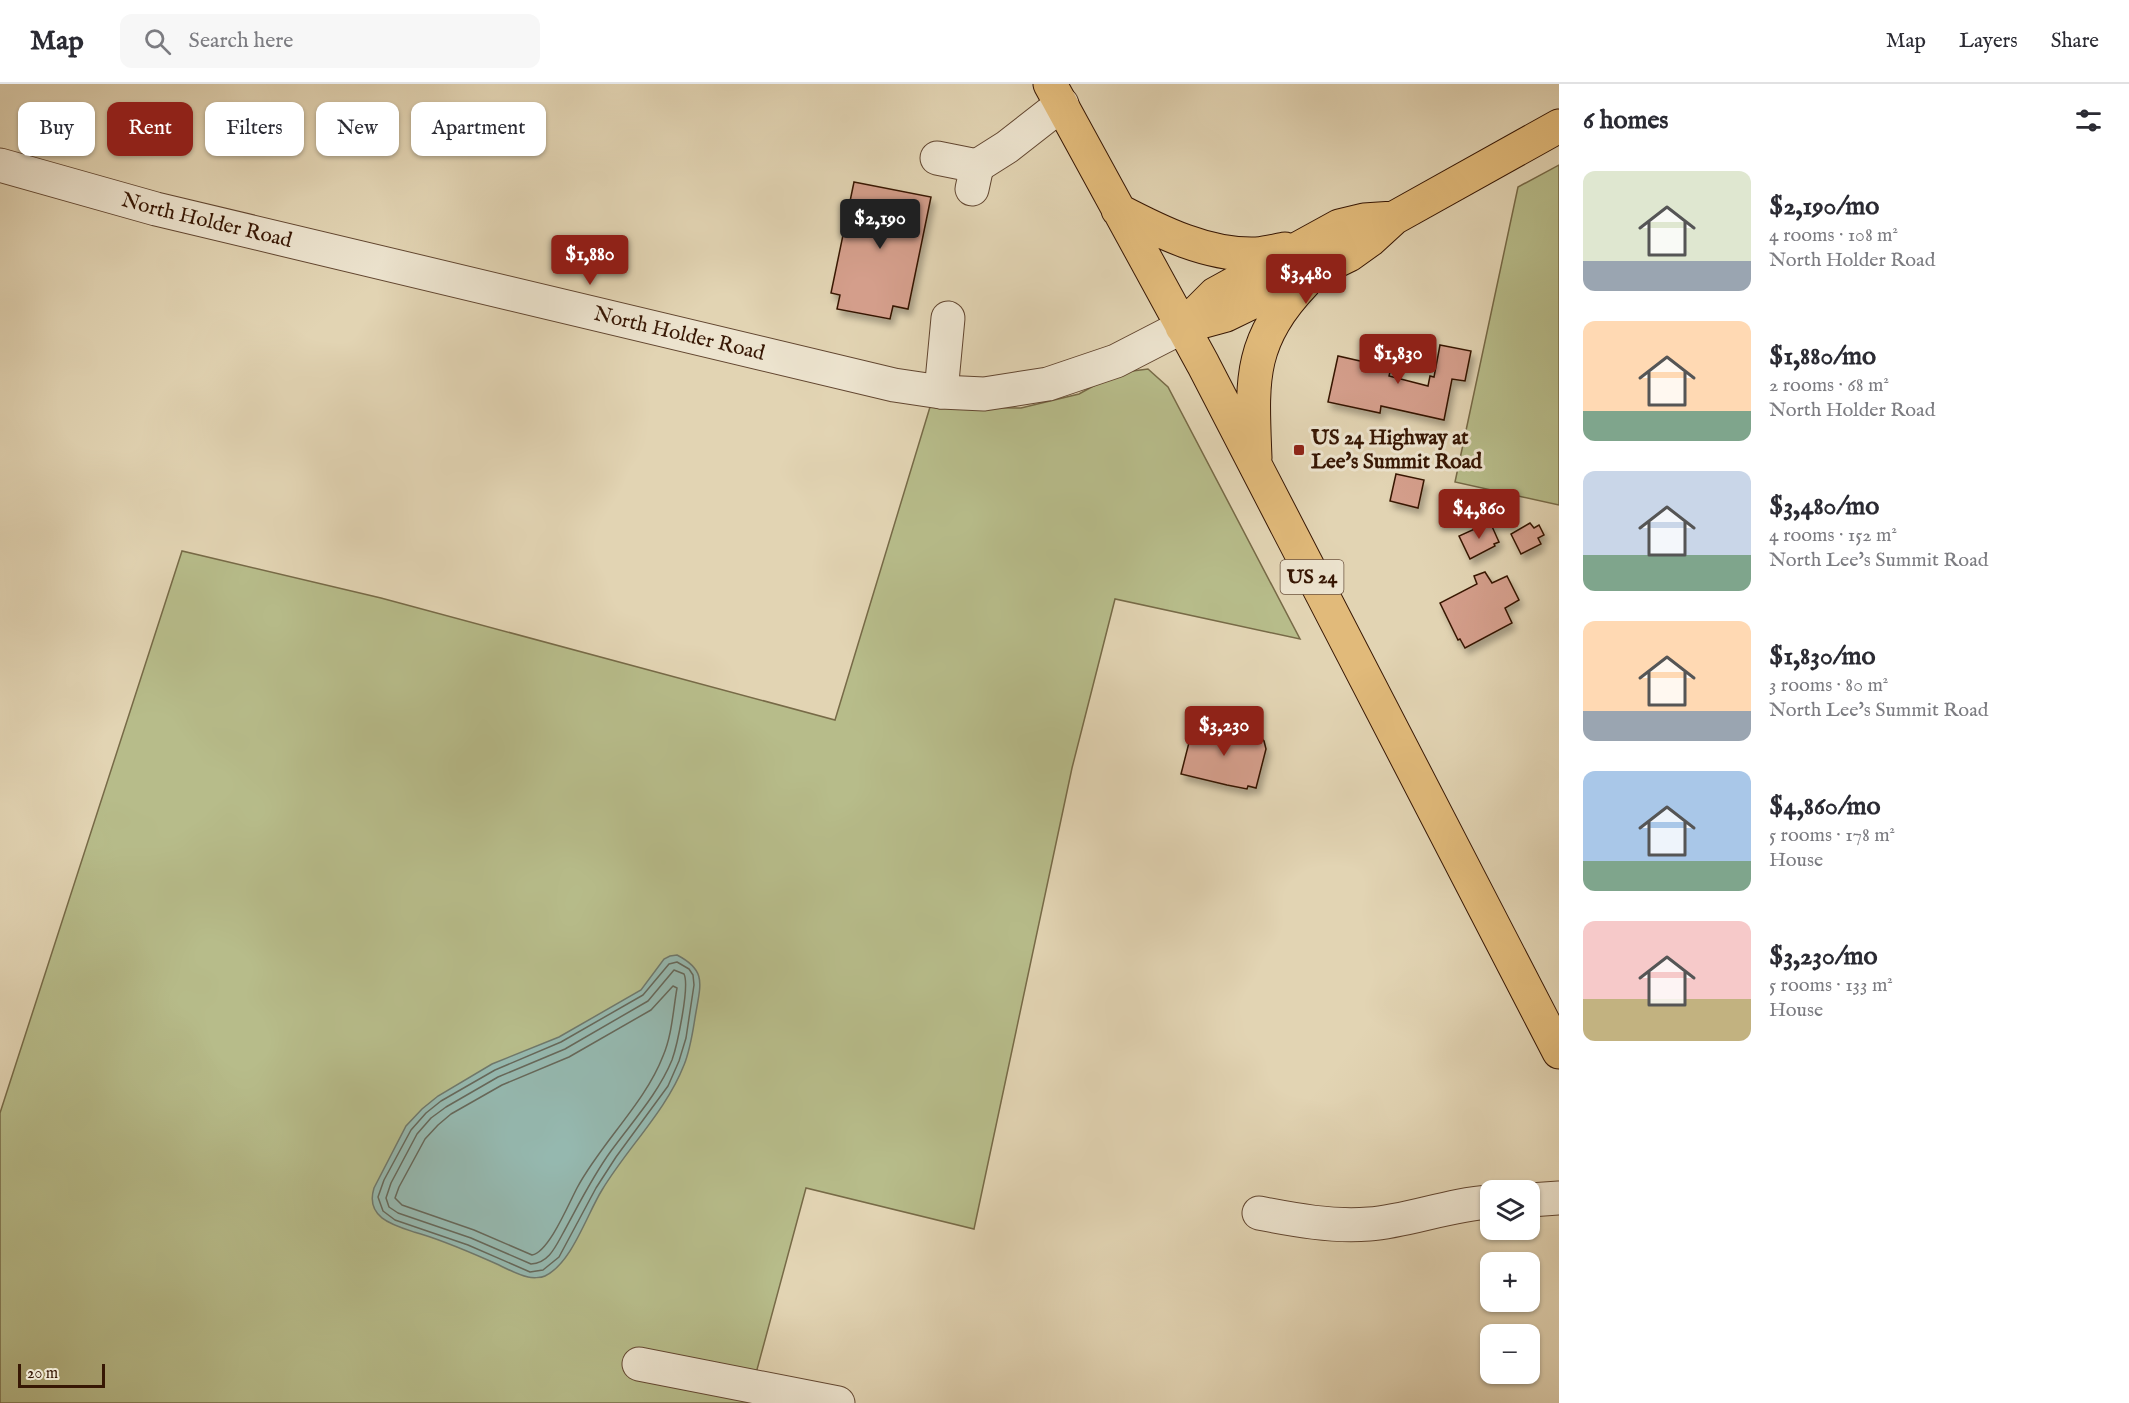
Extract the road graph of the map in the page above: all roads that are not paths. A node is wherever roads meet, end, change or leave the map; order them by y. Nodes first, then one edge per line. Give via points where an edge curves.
1 (1056, 94) edge
2 (1559, 126) edge
3 (937, 158) dead end
4 (0, 165) edge
5 (1118, 210) junction
6 (1308, 260) junction
7 (948, 318) dead end
8 (1182, 327) junction
9 (941, 392) junction
10 (1255, 466) junction
11 (1559, 1052) edge
12 (1559, 1198) edge
13 (1540, 1199) edge
14 (1480, 1202) edge
15 (1259, 1213) dead end
16 (639, 1364) dead end
17 (838, 1403) edge

1 - 3 street via 974,178
1 - 5 main road, US 24
2 - 6 main road via 1394,218 1339,226
4 - 9 street, North Holder Road via 156,209 894,385
5 - 6 main road via 1161,232 1222,251
5 - 8 main road, US 24
6 - 8 main road via 1215,294
6 - 10 main road via 1268,332 1257,361 1253,390
7 - 9 street
8 - 9 street, North Holder Road via 1116,361 1047,384 984,394
8 - 10 main road, US 24
10 - 11 main road, US 24
12 - 13 street
14 - 15 street via 1370,1224 1332,1224
16 - 17 street

